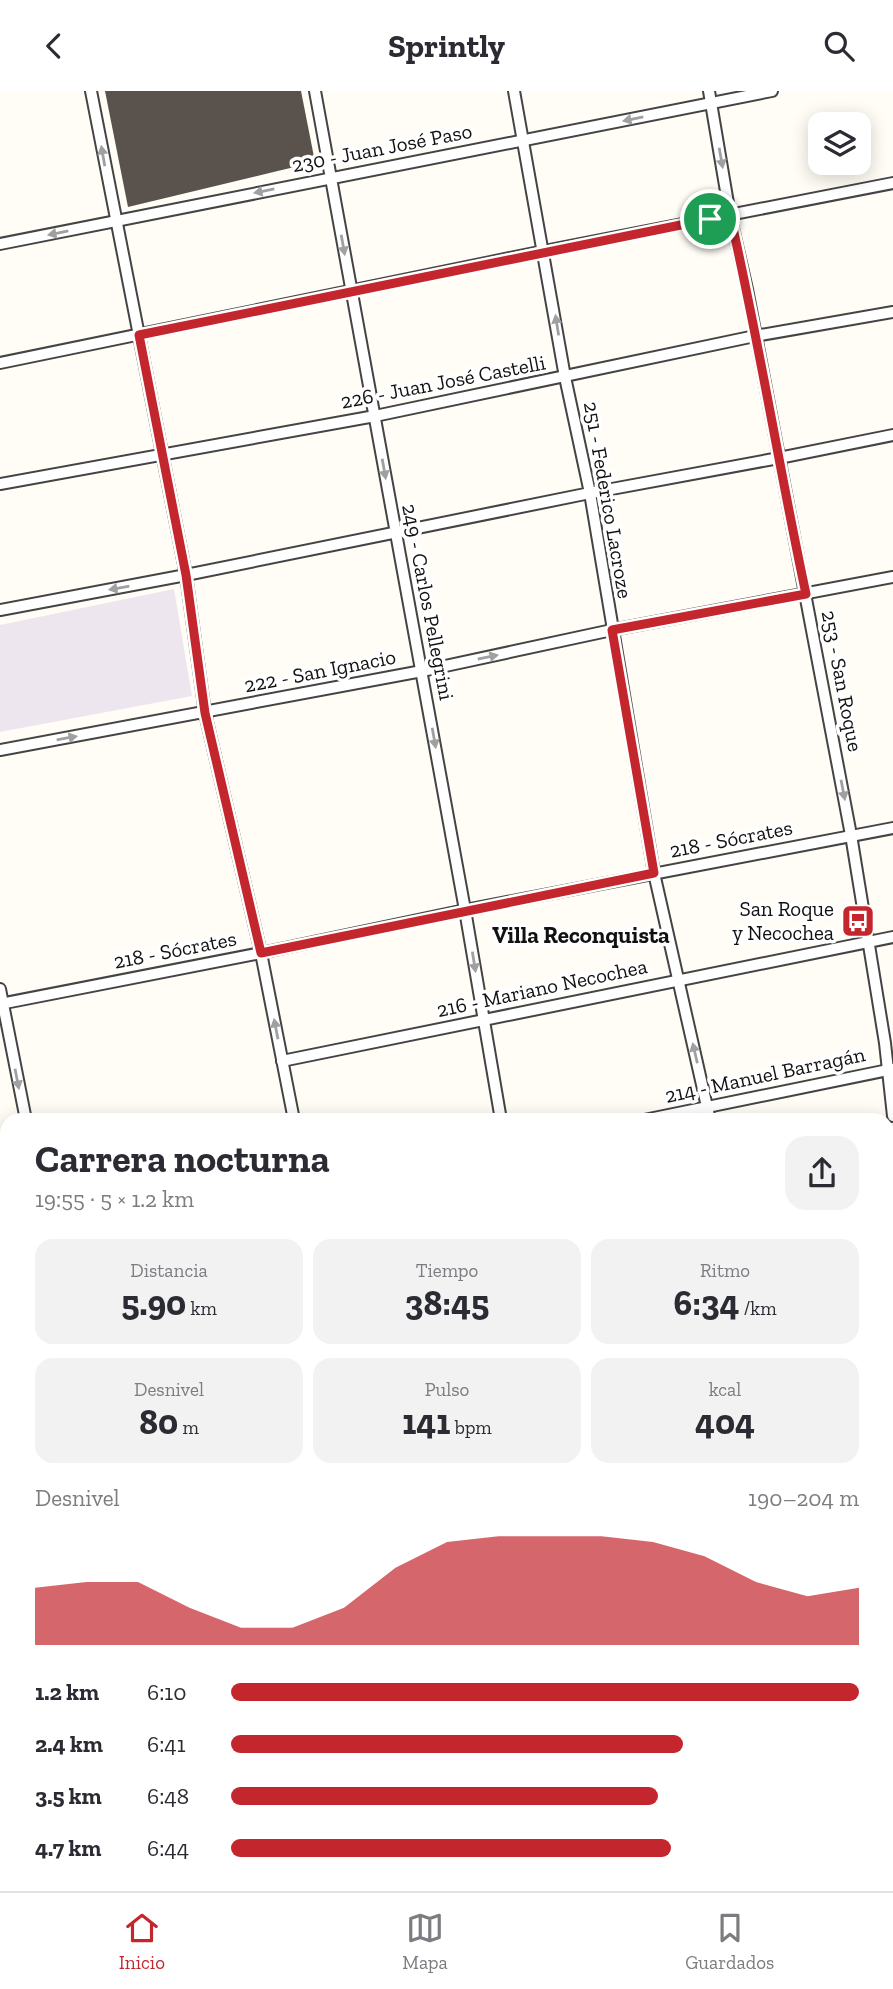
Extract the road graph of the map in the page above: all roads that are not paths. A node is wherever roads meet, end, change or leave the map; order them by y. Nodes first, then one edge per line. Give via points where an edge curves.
1 (91, 91) edge
2 (315, 91) edge
3 (514, 91) edge
4 (709, 91) edge
5 (772, 91) edge
6 (712, 103) junction
7 (523, 140) junction
8 (331, 178) junction
9 (893, 183) edge
10 (730, 215) junction
11 (115, 221) junction
12 (0, 244) edge
13 (544, 251) junction
14 (352, 292) junction
15 (893, 312) edge
16 (139, 335) junction
17 (755, 336) junction
18 (0, 363) edge
19 (565, 377) junction
20 (374, 416) junction
21 (893, 435) edge
22 (163, 454) junction
23 (779, 459) junction
24 (0, 484) edge
25 (590, 492) junction
26 (396, 534) junction
27 (186, 575) junction
28 (893, 577) edge
29 (806, 594) junction
30 (0, 610) edge
31 (612, 630) junction
32 (422, 671) junction
33 (205, 713) junction
34 (0, 750) edge
35 (893, 828) edge
36 (851, 835) junction
37 (654, 873) junction
38 (465, 910) junction
39 (893, 937) edge
40 (869, 942) junction
41 (261, 953) junction
42 (679, 980) junction
43 (0, 989) edge
44 (1, 1004) edge
45 (484, 1020) junction
46 (282, 1061) junction
47 (890, 1069) edge
48 (708, 1107) junction
49 (24, 1113) edge
50 (293, 1113) edge
51 (500, 1113) edge
52 (678, 1113) edge
53 (709, 1113) edge
54 (893, 1113) edge

11 -> 1 street
2 - 8 street, 249 - Carlos Pellegrini
3 - 7 street, 251 - Federico Lacroze
4 - 6 street, 253 - San Roque
5 - 6 street, 230 - Juan José Paso
6 -> 7 street, 230 - Juan José Paso
6 -> 10 street, 253 - San Roque
7 - 8 street, 230 - Juan José Paso
7 - 13 street, 251 - Federico Lacroze
8 -> 11 street, 230 - Juan José Paso
8 -> 14 street, 249 - Carlos Pellegrini
9 - 10 street
10 - 13 street
10 - 17 street, 253 - San Roque
11 -> 12 street, 230 - Juan José Paso
11 - 16 street
13 - 14 street
19 -> 13 street, 251 - Federico Lacroze
14 - 16 street
14 - 20 street, 249 - Carlos Pellegrini
15 - 17 street, 226 - Juan José Castelli
16 - 18 street
16 - 22 street
17 - 19 street, 226 - Juan José Castelli
17 - 23 street, 253 - San Roque
19 - 20 street, 226 - Juan José Castelli
19 - 25 street, 251 - Federico Lacroze
20 - 22 street, 226 - Juan José Castelli
20 -> 26 street, 249 - Carlos Pellegrini
21 - 23 street
22 - 24 street, 226 - Juan José Castelli
22 - 27 street
23 - 25 street
23 - 29 street, 253 - San Roque
25 - 26 street
25 - 31 street, 251 - Federico Lacroze
26 - 27 street
26 - 32 street, 249 - Carlos Pellegrini
27 -> 30 street
27 - 33 street
28 - 29 street, 222 - San Ignacio
29 - 31 street, 222 - San Ignacio
29 -> 36 street, 253 - San Roque
32 -> 31 street, 222 - San Ignacio
31 - 37 street, 251 - Federico Lacroze
32 - 33 street, 222 - San Ignacio
32 -> 38 street, 249 - Carlos Pellegrini
34 -> 33 street, 222 - San Ignacio
33 - 41 street
35 - 36 street, 218 - Sócrates
36 - 37 street, 218 - Sócrates
36 - 40 street, 253 - San Roque
37 - 38 street, 218 - Sócrates
37 - 42 street, 251 - Federico Lacroze
38 - 41 street, 218 - Sócrates
38 -> 45 street, 249 - Carlos Pellegrini
39 - 40 street, 216 - Mariano Necochea
40 - 42 street, 216 - Mariano Necochea
40 - 47 street, 253 - San Roque
41 - 44 street, 218 - Sócrates
46 -> 41 street
42 - 45 street, 216 - Mariano Necochea
48 -> 42 street, 251 - Federico Lacroze
43 - 44 street
44 -> 49 street
45 - 46 street, 216 - Mariano Necochea
45 - 51 street, 249 - Carlos Pellegrini
46 - 50 street
47 - 48 street, 214 - Manuel Barragán
47 - 54 street, 253 - San Roque
48 - 52 street, 214 - Manuel Barragán
48 - 53 street, 251 - Federico Lacroze

